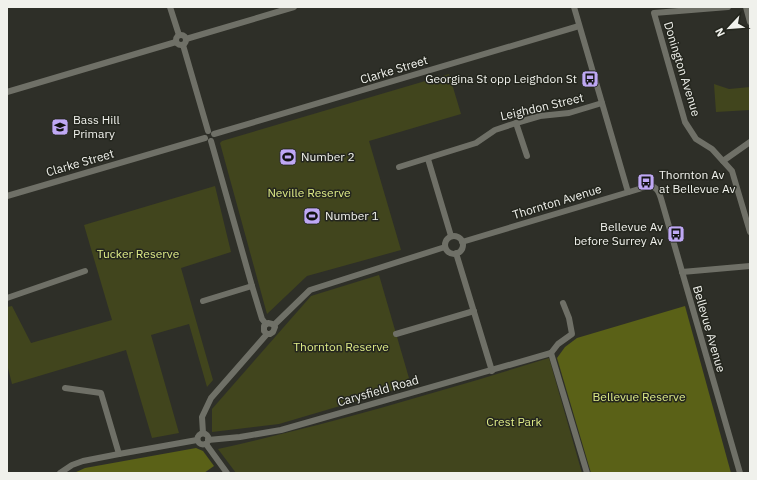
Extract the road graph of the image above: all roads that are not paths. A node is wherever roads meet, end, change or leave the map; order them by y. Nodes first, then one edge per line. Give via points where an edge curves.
1 (170, 7) edge
2 (294, 7) edge
3 (574, 7) edge
4 (728, 7) edge
5 (746, 7) edge
6 (750, 22) edge
7 (579, 26) junction
8 (179, 35) junction
9 (176, 42) junction
10 (184, 42) junction
11 (7, 92) edge
12 (602, 103) junction
13 (516, 123) junction
14 (211, 133) junction
15 (208, 140) junction
16 (750, 142) edge
17 (527, 156) dead end
18 (428, 158) junction
19 (723, 161) junction
20 (399, 167) dead end
21 (658, 190) joint
22 (628, 192) junction
23 (7, 196) edge
24 (750, 232) edge
25 (451, 236) junction
26 (462, 242) junction
27 (445, 246) junction
28 (456, 254) junction
29 (750, 266) edge
30 (85, 270) dead end
31 (682, 272) junction
32 (252, 286) junction
33 (7, 298) edge
34 (203, 301) dead end
35 (564, 303) dead end
36 (474, 311) junction
37 (266, 324) junction
38 (274, 325) junction
39 (267, 334) junction
40 (396, 334) dead end
41 (551, 353) junction
42 (492, 371) junction
43 (65, 388) dead end
44 (202, 433) junction
45 (197, 440) junction
46 (207, 442) junction
47 (119, 454) junction
48 (60, 473) edge
49 (227, 473) edge
50 (587, 473) edge
51 (740, 473) edge

1 - 8 street
2 - 10 street
3 - 7 street
4 - 19 street, Donington Avenue via 654,13 685,122 696,139 712,149
5 - 6 street
7 - 12 street
7 - 14 street, Clarke Street
8 - 9 street
8 - 10 street via 183,36
9 - 10 street via 178,45
9 - 11 street
10 - 14 street
12 - 13 street, Leighdon Street via 569,113 540,116
12 - 22 street
13 - 17 street
13 - 18 street, Leighdon Street via 495,130 476,143
14 - 15 street via 214,138
14 - 15 street via 205,134
15 - 23 street, Clarke Street
15 - 32 street
16 - 19 street
18 - 20 street, Leighdon Street
18 - 25 street
19 - 24 street, Donington Avenue via 732,171
21 - 22 street, Thornton Avenue via 651,186
21 - 31 street, Bellevue Avenue
22 - 26 street, Thornton Avenue
25 - 26 street
25 - 27 street
26 - 28 street via 462,248
27 - 28 street via 450,253
27 - 38 street via 310,290
28 - 36 street
29 - 31 street
30 - 33 street
31 - 51 street, Bellevue Avenue
32 - 34 street
32 - 37 street via 262,319
35 - 41 street via 572,334
36 - 40 street
36 - 42 street
37 - 38 street
37 - 39 street via 263,329
38 - 39 street via 273,332
39 - 44 street via 211,398 202,417
41 - 42 street, Carysfield Road
41 - 50 street
42 - 46 street, Carysfield Road via 280,430
43 - 47 street via 101,393
44 - 45 street
44 - 46 street via 207,436
45 - 46 street via 200,445
45 - 47 street
46 - 49 street
47 - 48 street via 78,463

